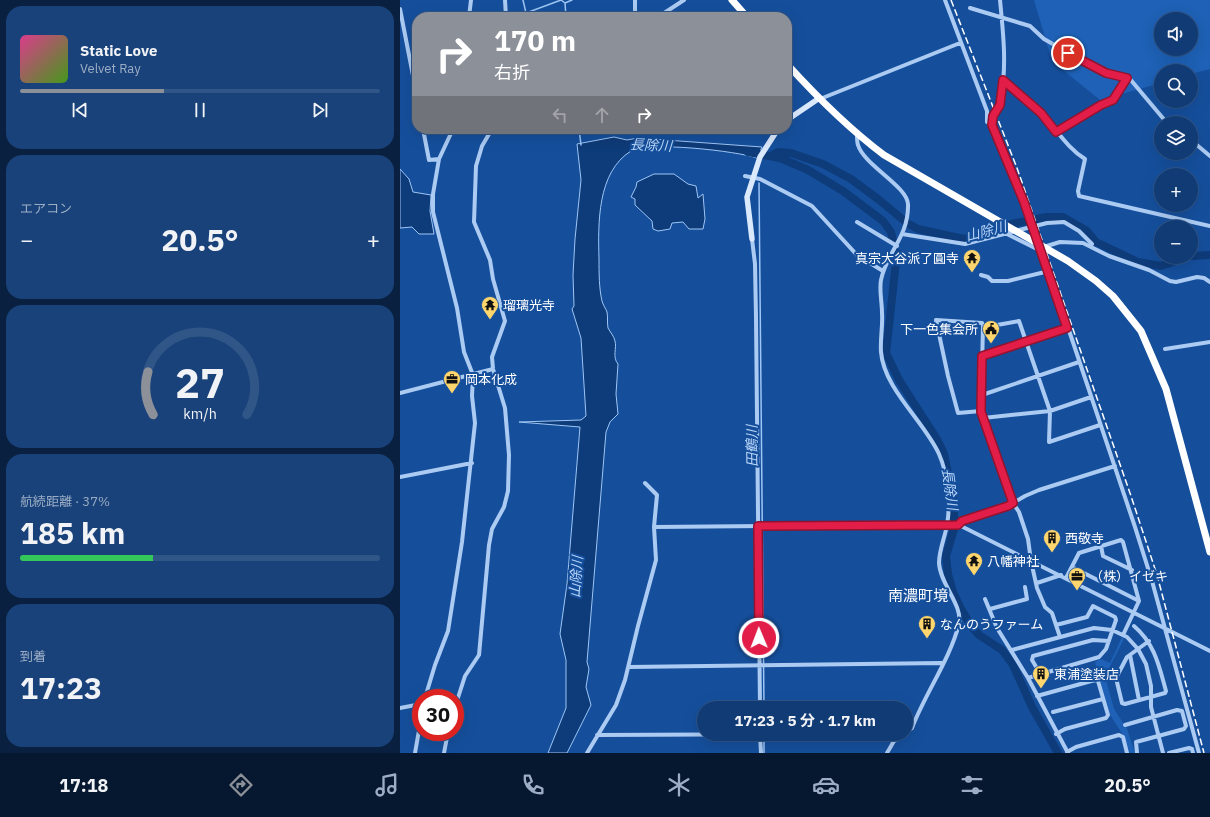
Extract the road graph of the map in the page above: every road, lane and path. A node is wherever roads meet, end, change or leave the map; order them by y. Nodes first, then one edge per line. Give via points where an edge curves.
1 (471, 0) edge
2 (505, 0) edge
3 (635, 0) edge
4 (684, 0) edge
5 (732, 0) edge
6 (945, 0) edge
7 (1000, 0) edge
8 (970, 8) dead end
9 (400, 9) edge
10 (470, 12) edge
11 (506, 12) edge
12 (634, 12) edge
13 (666, 12) edge
14 (743, 12) edge
15 (1003, 19) junction
16 (960, 43) junction
17 (412, 65) edge
18 (792, 70) edge
19 (1127, 78) junction
20 (1003, 80) junction
21 (818, 99) junction
22 (1160, 116) edge
23 (792, 117) edge
24 (992, 125) junction
25 (1056, 132) junction
26 (424, 134) edge
27 (451, 134) edge
28 (489, 134) edge
29 (774, 134) edge
30 (857, 135) junction
31 (1198, 146) edge
32 (1210, 155) edge
33 (439, 159) junction
34 (745, 176) dead end
35 (856, 222) dead end
36 (1033, 225) junction
37 (1210, 226) edge
38 (903, 233) junction
39 (1005, 233) junction
40 (752, 239) joint
41 (897, 246) junction
42 (1041, 248) junction
43 (1098, 250) junction
44 (883, 271) junction
45 (1049, 271) junction
46 (981, 275) dead end
47 (1210, 282) edge
48 (983, 325) junction
49 (1067, 328) junction
50 (1026, 342) junction
51 (1210, 342) edge
52 (1165, 349) dead end
53 (982, 356) junction
54 (1079, 362) junction
55 (493, 369) junction
56 (473, 375) junction
57 (1038, 377) junction
58 (400, 393) edge
59 (982, 395) junction
60 (1091, 397) junction
61 (1050, 411) junction
62 (981, 412) junction
63 (983, 418) junction
64 (1100, 425) junction
65 (472, 463) junction
66 (1115, 466) junction
67 (400, 477) edge
68 (646, 483) dead end
69 (1013, 503) junction
70 (948, 524) junction
71 (957, 525) junction
72 (761, 526) junction
73 (654, 527) junction
74 (1101, 546) junction
75 (1210, 552) edge
76 (1031, 561) junction
77 (1072, 567) junction
78 (1132, 570) junction
79 (1061, 575) junction
80 (1066, 578) junction
81 (1038, 583) junction
82 (1025, 587) dead end
83 (985, 599) dead end
84 (1139, 601) junction
85 (990, 609) junction
86 (1134, 612) junction
87 (1056, 626) junction
88 (1134, 626) dead end
89 (1165, 628) junction
90 (1112, 630) junction
91 (1123, 635) junction
92 (1060, 637) junction
93 (1109, 641) junction
94 (1149, 641) junction
95 (1138, 649) junction
96 (1012, 650) junction
97 (1210, 651) edge
98 (1130, 654) junction
99 (942, 663) junction
100 (762, 666) junction
101 (629, 667) junction
102 (1041, 675) junction
103 (1028, 678) junction
104 (428, 689) edge
105 (461, 689) edge
106 (1037, 696) junction
107 (1151, 697) junction
108 (1103, 699) junction
109 (1139, 700) junction
110 (760, 701) edge
111 (412, 706) edge
112 (400, 708) edge
113 (1053, 712) dead end
114 (1154, 716) junction
115 (1125, 725) dead end
116 (913, 726) edge
117 (1056, 734) junction
118 (597, 735) junction
119 (697, 735) edge
120 (1158, 736) junction
121 (417, 741) edge
122 (446, 741) edge
123 (761, 741) edge
124 (894, 741) edge
125 (1068, 752) edge
126 (415, 753) edge
127 (444, 753) edge
128 (588, 753) edge
129 (760, 753) edge
130 (887, 753) edge
131 (1127, 753) edge
132 (1137, 753) edge
133 (1163, 753) edge
134 (1169, 753) edge
135 (1193, 753) edge
136 (1198, 753) edge

1 - 10 street
2 - 11 street
3 - 12 street
4 - 13 street
5 - 14 highway
6 - 16 street
7 - 15 street
8 - 15 street
9 - 17 street
15 - 19 street via 1030,26 1044,39 1095,68
15 - 20 street
16 - 21 street
16 - 24 street via 987,111 987,122
18 - 21 highway
19 - 22 street via 1136,85
19 - 25 street via 1113,100
20 - 24 street via 1000,105 993,116
20 - 25 street via 1041,113
21 - 23 street
21 - 30 highway
24 - 36 street
25 - 37 street via 1085,159 1079,196
26 - 33 street via 429,160
27 - 33 street
28 - 55 street via 482,146 476,166 474,222 490,260 504,321 492,357
29 - 40 street via 760,157 747,197
30 - 38 street via 858,145 871,163 904,195 908,204
30 - 75 highway via 908,170 1068,261 1114,296 1141,331 1166,389
31 - 32 street
33 - 56 street via 432,212 457,308 464,352
34 - 44 street via 760,180 812,206 857,255
35 - 41 street
36 - 39 street
36 - 42 street
36 - 43 street via 1064,222 1079,231
38 - 39 street via 965,244
38 - 41 street
39 - 42 street via 1037,249
40 - 72 street via 755,264
41 - 44 street
42 - 43 street via 1060,242 1073,242 1086,244
42 - 45 street
43 - 47 street via 1170,281 1197,277
44 - 70 street via 880,281 883,363 893,384 939,454 947,484
45 - 46 street via 1008,281 992,281
45 - 49 street
48 - 50 street via 1019,321
48 - 53 street
48 - 62 street via 936,320 958,413
49 - 50 street
49 - 54 street
50 - 53 street
50 - 57 street
51 - 52 street
53 - 59 street
54 - 57 street
54 - 60 street
55 - 56 street
55 - 105 street via 504,408 509,455 508,491 504,507 492,529 489,545 479,655 465,676
56 - 58 street
56 - 65 street via 475,423
57 - 59 street
57 - 61 street
59 - 62 street
60 - 61 street
60 - 64 street
61 - 63 street
61 - 64 street via 1049,442
62 - 63 street
63 - 69 street
64 - 66 street
65 - 67 street
65 - 104 street via 448,631
66 - 69 street via 1039,490
66 - 89 street
68 - 73 street via 657,495
69 - 71 street
69 - 76 street via 1019,512 1028,539
70 - 71 street
70 - 72 street
70 - 99 street via 939,564 949,593 960,613 958,626
71 - 76 street
72 - 73 street
72 - 100 street
73 - 101 street via 656,560
74 - 77 street via 1079,553
74 - 78 street via 1103,556
74 - 78 street via 1121,540
76 - 79 street
76 - 81 street
77 - 80 street
77 - 84 street
78 - 84 street
79 - 80 street
79 - 81 street
80 - 86 street
81 - 87 street via 1037,588 1045,607 1052,613
82 - 85 street via 1027,600
83 - 85 street
84 - 86 street
85 - 96 street via 997,628
86 - 89 street
86 - 91 street
87 - 90 street via 1087,617 1093,606 1115,617
87 - 92 street
88 - 94 street
89 - 97 street
89 - 136 street
90 - 91 street
90 - 92 street via 1094,628
90 - 93 street
91 - 95 street
92 - 96 street
93 - 102 street via 1104,654 1094,660
93 - 102 street via 1094,640 1033,656 1032,660
94 - 95 street
94 - 107 street via 1158,660 1166,691
95 - 98 street
95 - 107 street via 1146,664
96 - 103 street
98 - 109 street
98 - 109 street via 1116,678 1122,702 1125,704
99 - 100 street
99 - 116 street
100 - 101 street
100 - 110 street
101 - 118 street via 616,705
102 - 103 street
103 - 106 street
106 - 108 street via 1094,680 1098,681
106 - 117 street
107 - 109 street
107 - 114 street
108 - 113 street
108 - 117 street via 1108,715 1106,718 1065,729
111 - 112 street
114 - 115 street
114 - 120 street
114 - 120 street via 1182,711 1186,726 1184,729
117 - 125 street
118 - 119 street
118 - 128 street
120 - 132 street via 1136,742
120 - 133 street
121 - 126 street
122 - 127 street
123 - 129 street
124 - 130 street
125 - 131 street via 1076,747 1119,735 1123,737
134 - 135 street via 1189,748

